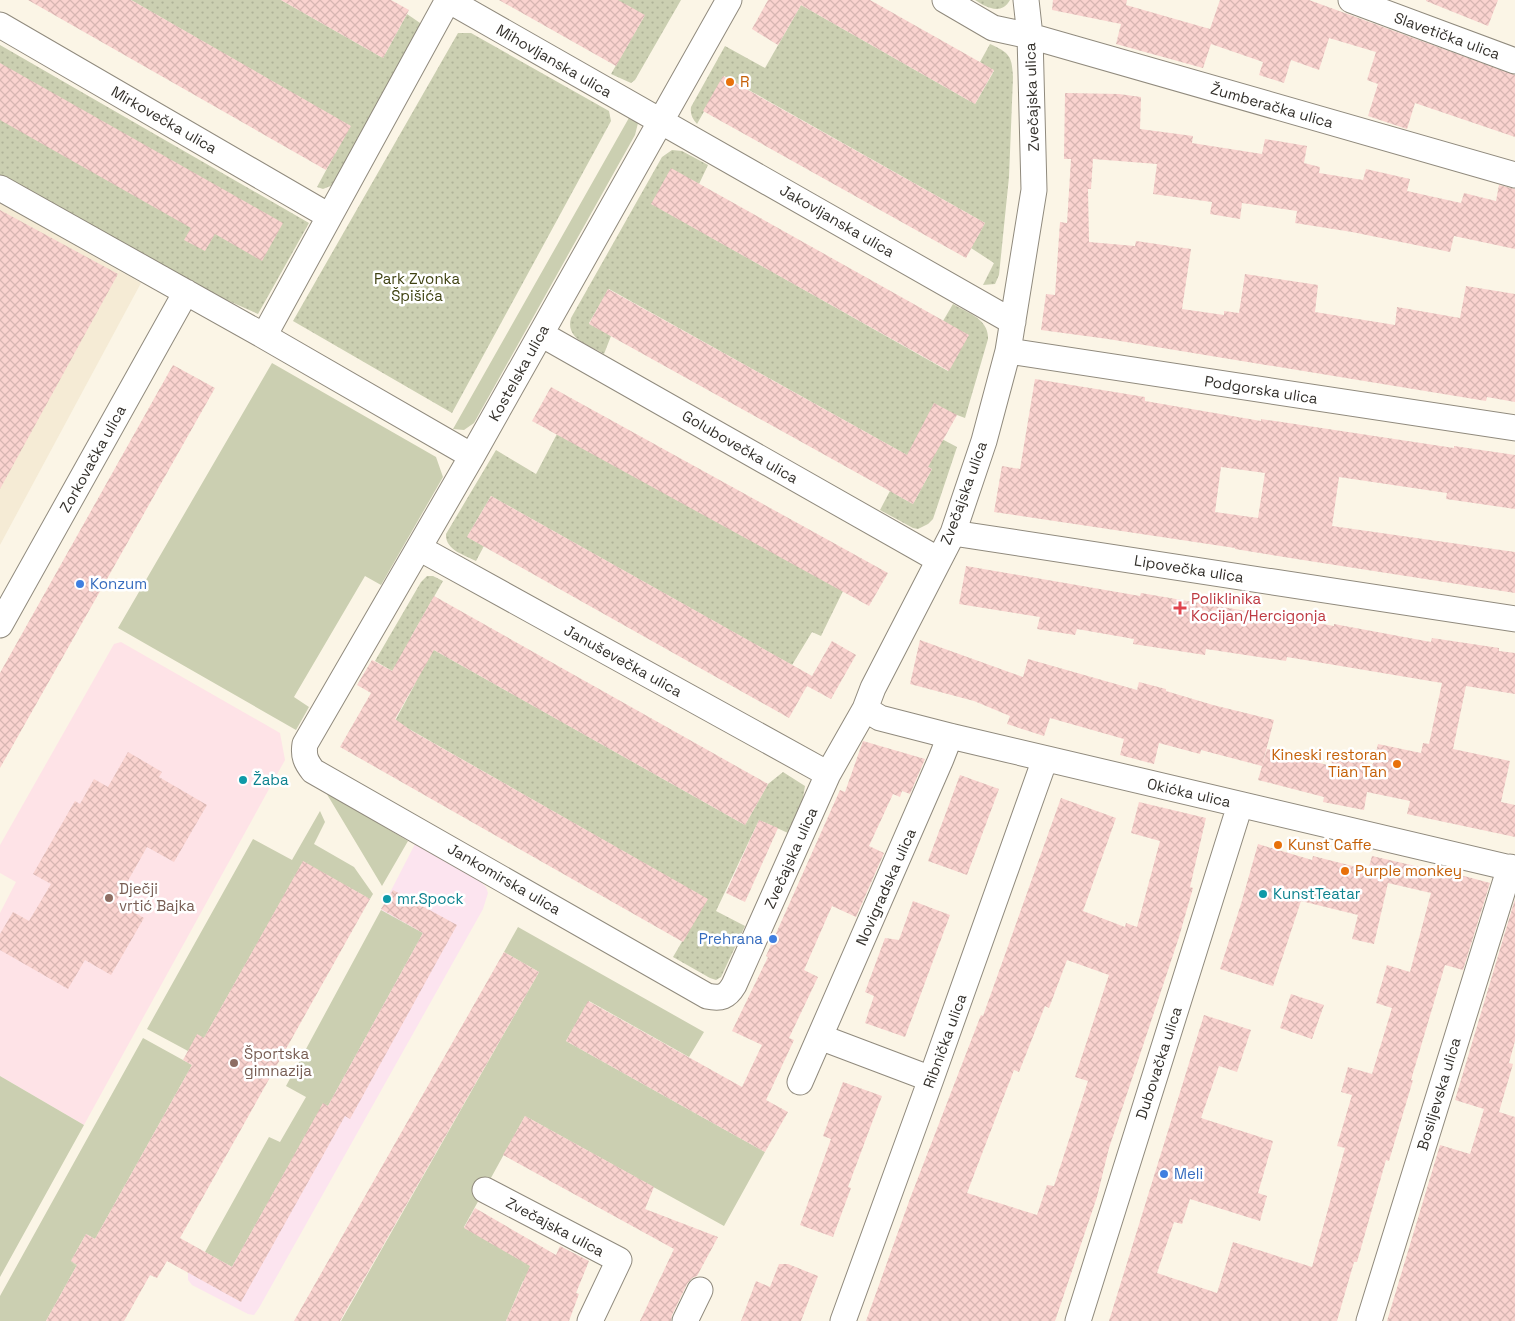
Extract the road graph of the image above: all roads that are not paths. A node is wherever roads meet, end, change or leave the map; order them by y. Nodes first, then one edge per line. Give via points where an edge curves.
1 (448, 0) edge
2 (729, 0) edge
3 (946, 0) edge
4 (1026, 0) edge
5 (1351, 0) edge
6 (0, 25) edge
7 (1030, 36) junction
8 (1515, 61) edge
9 (661, 121) junction
10 (1515, 175) edge
11 (0, 188) edge
12 (329, 216) junction
13 (186, 292) junction
14 (1013, 322) junction
15 (540, 334) junction
16 (264, 336) junction
17 (1008, 352) junction
18 (1515, 428) edge
19 (472, 456) junction
20 (953, 533) junction
21 (419, 548) junction
22 (939, 560) junction
23 (1515, 619) edge
24 (0, 625) edge
25 (865, 708) junction
26 (950, 736) junction
27 (305, 744) joint
28 (1044, 759) junction
29 (828, 774) junction
30 (1240, 805) junction
31 (1512, 868) edge
32 (722, 998) joint
33 (820, 1037) junction
34 (931, 1079) junction
35 (800, 1082) dead end
36 (485, 1190) dead end
37 (700, 1290) dead end
38 (590, 1321) edge
39 (686, 1321) edge
40 (843, 1321) edge
41 (1078, 1321) edge
42 (1369, 1321) edge

1 - 9 street, Mihovljanska ulica
1 - 12 street
2 - 9 street, Kostelska ulica
3 - 7 street, Žumberačka ulica via 993,28
4 - 7 street, Zvečajska ulica
5 - 8 street, Slavetička ulica
6 - 12 street, Mirkovečka ulica
7 - 10 street, Žumberačka ulica
7 - 14 street, Zvečajska ulica via 1034,190
9 - 14 street, Jakovljanska ulica
9 - 15 street, Kostelska ulica
11 - 13 street
12 - 16 street
13 - 16 street
13 - 24 street, Zorkovačka ulica
14 - 17 street, Zvečajska ulica
15 - 19 street, Kostelska ulica
15 - 22 street, Golubovečka ulica
16 - 19 street
17 - 18 street, Podgorska ulica
17 - 20 street, Zvečajska ulica via 984,440
19 - 21 street, Kostelska ulica
20 - 22 street, Zvečajska ulica
20 - 23 street, Lipovečka ulica
21 - 27 street, Kostelska ulica
21 - 29 street, Januševečka ulica
22 - 25 street, Zvečajska ulica
25 - 26 street, Okićka ulica via 880,718
25 - 29 street, Zvečajska ulica
26 - 28 street, Okićka ulica
26 - 33 street, Novigradska ulica
27 - 32 street, Jankomirska ulica via 305,759 313,772 707,996
28 - 30 street, Okićka ulica
28 - 34 street, Ribnička ulica
29 - 32 street, Zvečajska ulica via 734,985
30 - 31 street, Okićka ulica
30 - 41 street, Dubovačka ulica
31 - 42 street, Bosiljevska ulica
33 - 34 street
33 - 35 street, Novigradska ulica
34 - 40 street, Ribnička ulica
36 - 38 street, Zvečajska ulica via 619,1260
37 - 39 street

